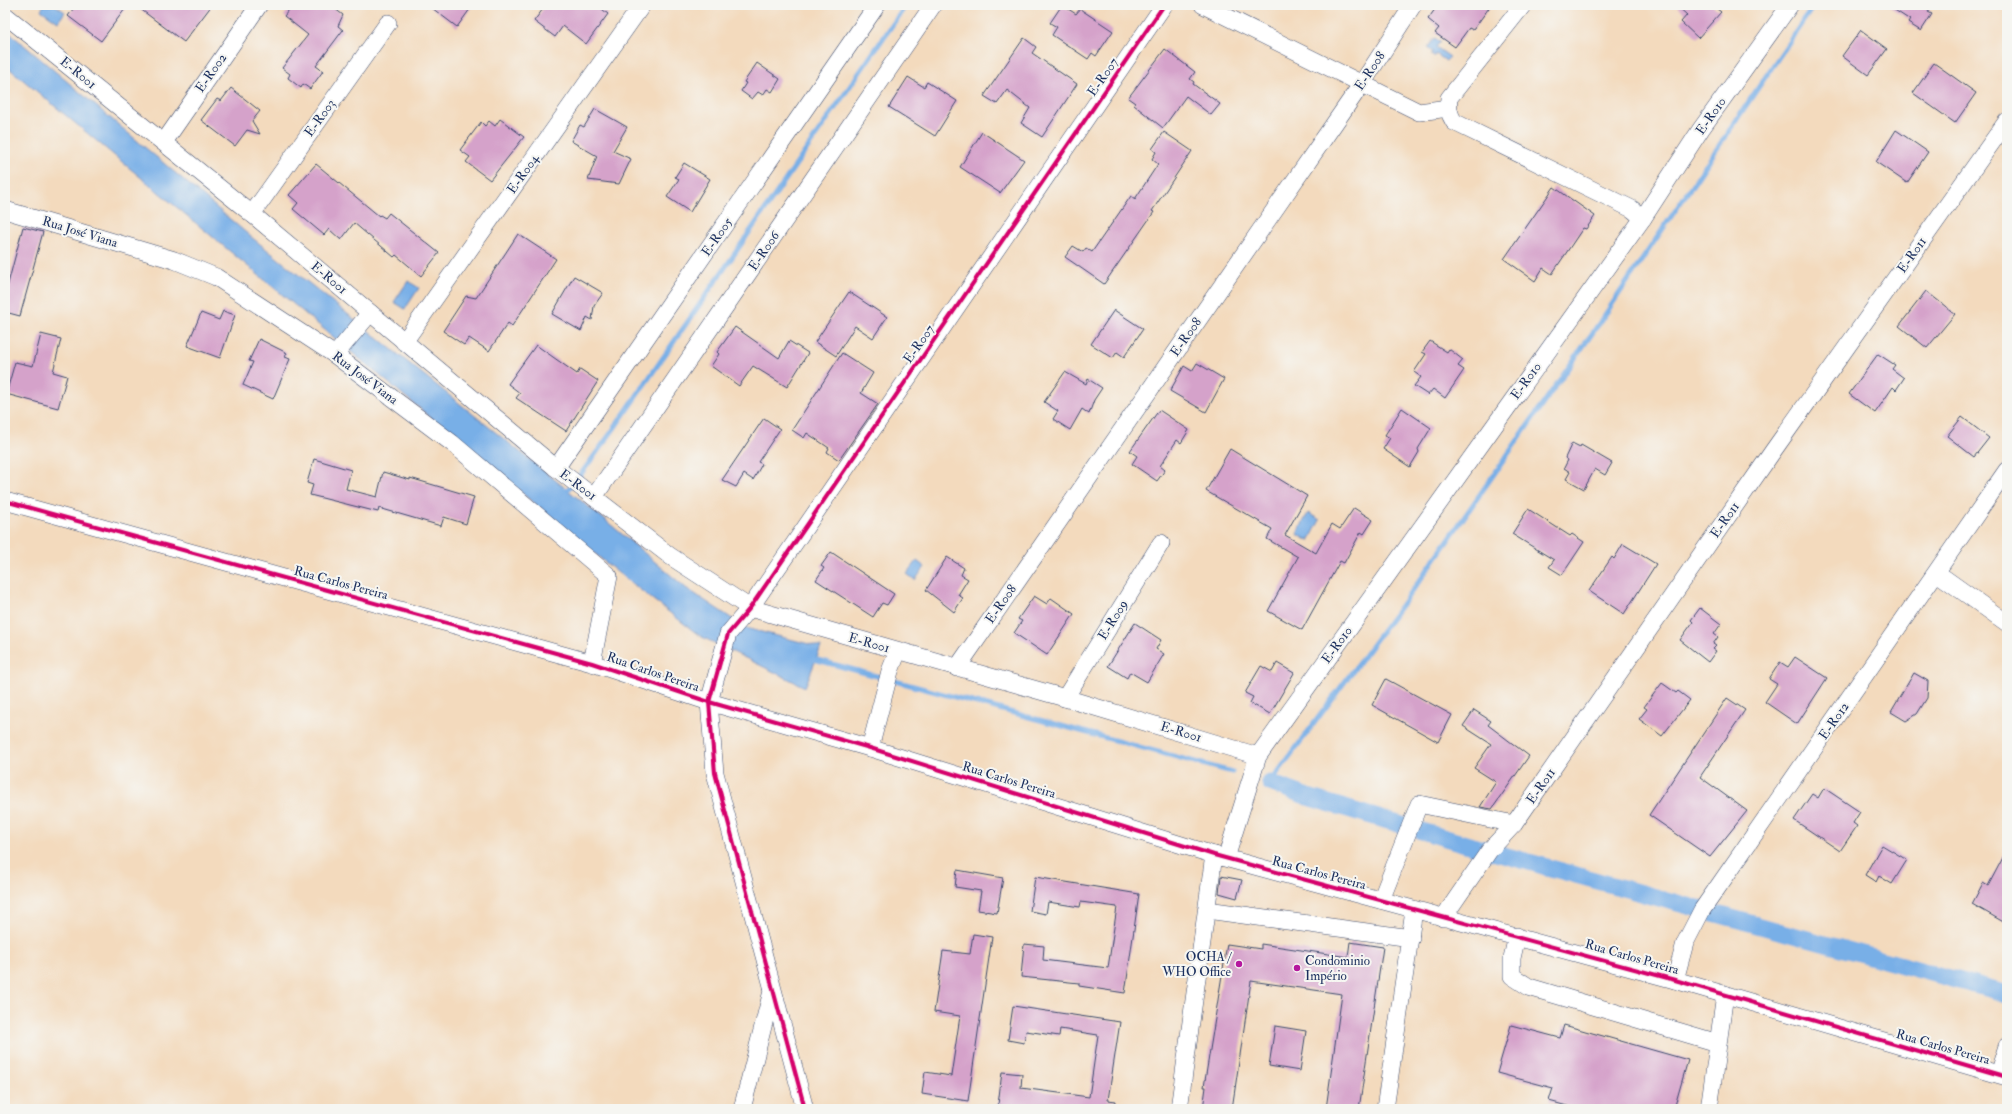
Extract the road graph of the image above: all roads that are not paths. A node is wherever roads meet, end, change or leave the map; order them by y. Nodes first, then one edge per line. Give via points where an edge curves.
1 (259, 5) edge
2 (642, 5) edge
3 (877, 5) edge
4 (933, 5) edge
5 (1164, 5) edge
6 (1203, 5) edge
7 (1413, 5) edge
8 (1523, 5) edge
9 (1790, 5) edge
10 (5, 14) edge
11 (388, 23) dead end
12 (1361, 85) junction
13 (1448, 108) junction
14 (2007, 121) edge
15 (164, 142) junction
16 (5, 210) edge
17 (252, 214) junction
18 (1643, 218) junction
19 (370, 313) junction
20 (404, 342) junction
21 (335, 355) junction
22 (556, 468) junction
23 (2007, 470) edge
24 (594, 497) junction
25 (5, 501) edge
26 (1161, 543) dead end
27 (1936, 573) junction
28 (750, 608) junction
29 (2007, 623) edge
30 (898, 651) junction
31 (592, 663) junction
32 (957, 668) junction
33 (1065, 698) junction
34 (709, 702) junction
35 (870, 748) junction
36 (1258, 756) junction
37 (1514, 824) junction
38 (1220, 857) junction
39 (1381, 900) junction
40 (1207, 910) junction
41 (1414, 910) junction
42 (1443, 918) junction
43 (1517, 936) junction
44 (1411, 938) junction
45 (1676, 980) junction
46 (773, 989) junction
47 (1724, 994) junction
48 (1718, 1043) junction
49 (2007, 1046) edge
50 (2003, 1075) edge
51 (742, 1109) edge
52 (805, 1109) edge
53 (1179, 1109) edge
54 (1385, 1109) edge
55 (1709, 1109) edge

1 - 15 street, E-R002
2 - 20 street, E-R004
3 - 22 street, E-R005
4 - 24 street, E-R006
5 - 28 street, E-R007
6 - 12 street
7 - 12 street, E-R008
8 - 13 street via 1449,98
9 - 18 street, E-R010
10 - 15 street, E-R001
11 - 17 street, E-R003
12 - 13 street via 1419,112
12 - 32 street, E-R008
13 - 18 street via 1454,122 1632,209
14 - 37 street, E-R011 via 1773,451
15 - 17 street, E-R001
16 - 21 street, Rua José Viana via 174,260 216,277
17 - 19 street, E-R001
18 - 36 street, E-R010
19 - 20 street, E-R001
19 - 21 street
20 - 22 street, E-R001
21 - 31 street, Rua José Viana via 452,443 609,576
22 - 24 street, E-R001
23 - 27 street, E-R012
24 - 28 street, E-R001 via 670,556
25 - 31 street, Rua Carlos Pereira
26 - 33 street, E-R009
27 - 29 street
27 - 45 street, E-R012 via 1702,910 1685,943
28 - 30 street, E-R001
28 - 34 street, E-R007 via 728,634
30 - 32 street, E-R001
30 - 35 street via 884,690
31 - 34 street, Rua Carlos Pereira
32 - 33 street, E-R001
33 - 36 street, E-R001
34 - 35 street, Rua Carlos Pereira
34 - 46 street via 715,773
35 - 38 street, Rua Carlos Pereira
36 - 38 street, E-R010
37 - 39 street via 1419,804
37 - 42 street, E-R011 via 1489,851
38 - 39 street, Rua Carlos Pereira
38 - 40 street, E-R010
39 - 41 street, Rua Carlos Pereira
40 - 44 street
40 - 53 street, E-R010
41 - 42 street, Rua Carlos Pereira
41 - 44 street
42 - 43 street, Rua Carlos Pereira
43 - 45 street, Rua Carlos Pereira
43 - 48 street via 1512,958 1512,976 1529,987
44 - 54 street
45 - 47 street, Rua Carlos Pereira
46 - 51 street
46 - 52 street
47 - 48 street
47 - 50 street, Rua Carlos Pereira
48 - 55 street
49 - 50 street

